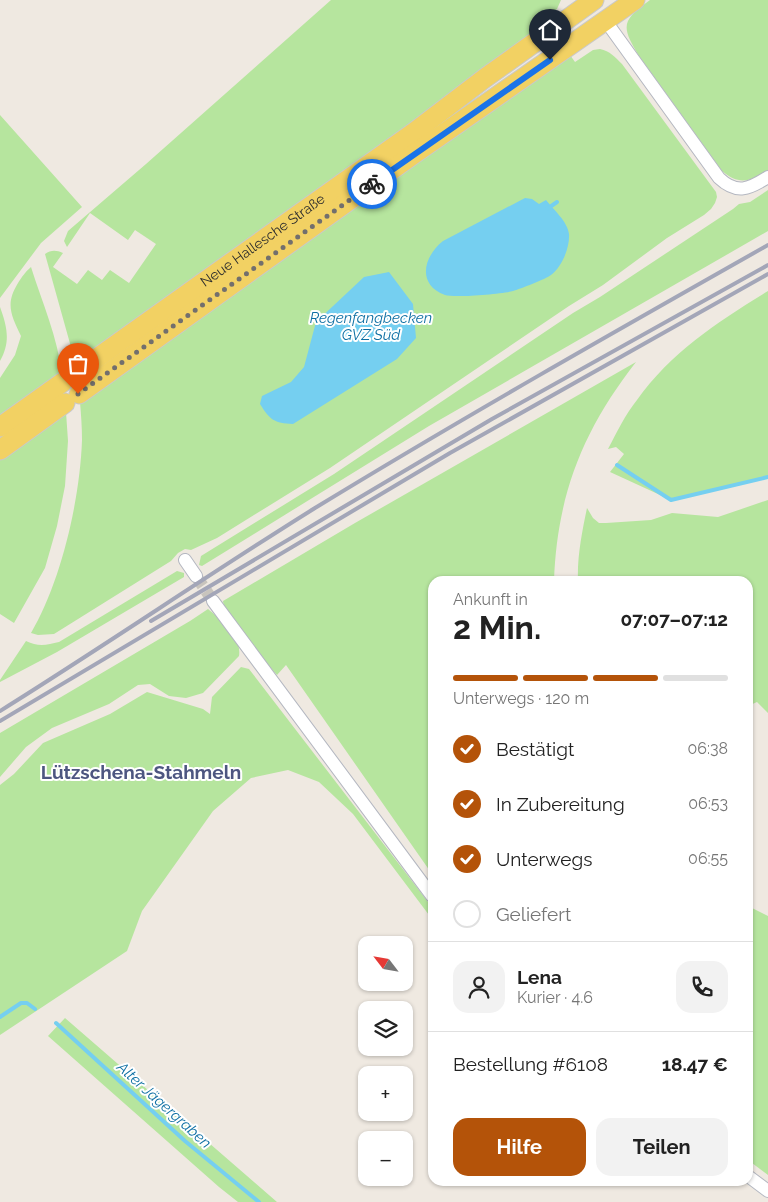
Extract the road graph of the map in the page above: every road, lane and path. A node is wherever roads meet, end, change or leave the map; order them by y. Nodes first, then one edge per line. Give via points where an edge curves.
1 (594, 0) edge
2 (635, 0) edge
3 (606, 20) junction
4 (768, 177) edge
5 (0, 427) edge
6 (0, 450) edge
7 (185, 560) dead end
8 (196, 576) tunnel mouth
9 (213, 601) tunnel mouth
10 (428, 891) edge
11 (753, 1180) edge
12 (768, 1191) edge

1 - 5 main road, Neue Hallesche Straße
2 - 3 main road, Neue Hallesche Straße
3 - 4 street via 719,178 734,188 743,189
3 - 6 main road, Neue Hallesche Straße
7 - 8 street
9 - 10 street
11 - 12 street

